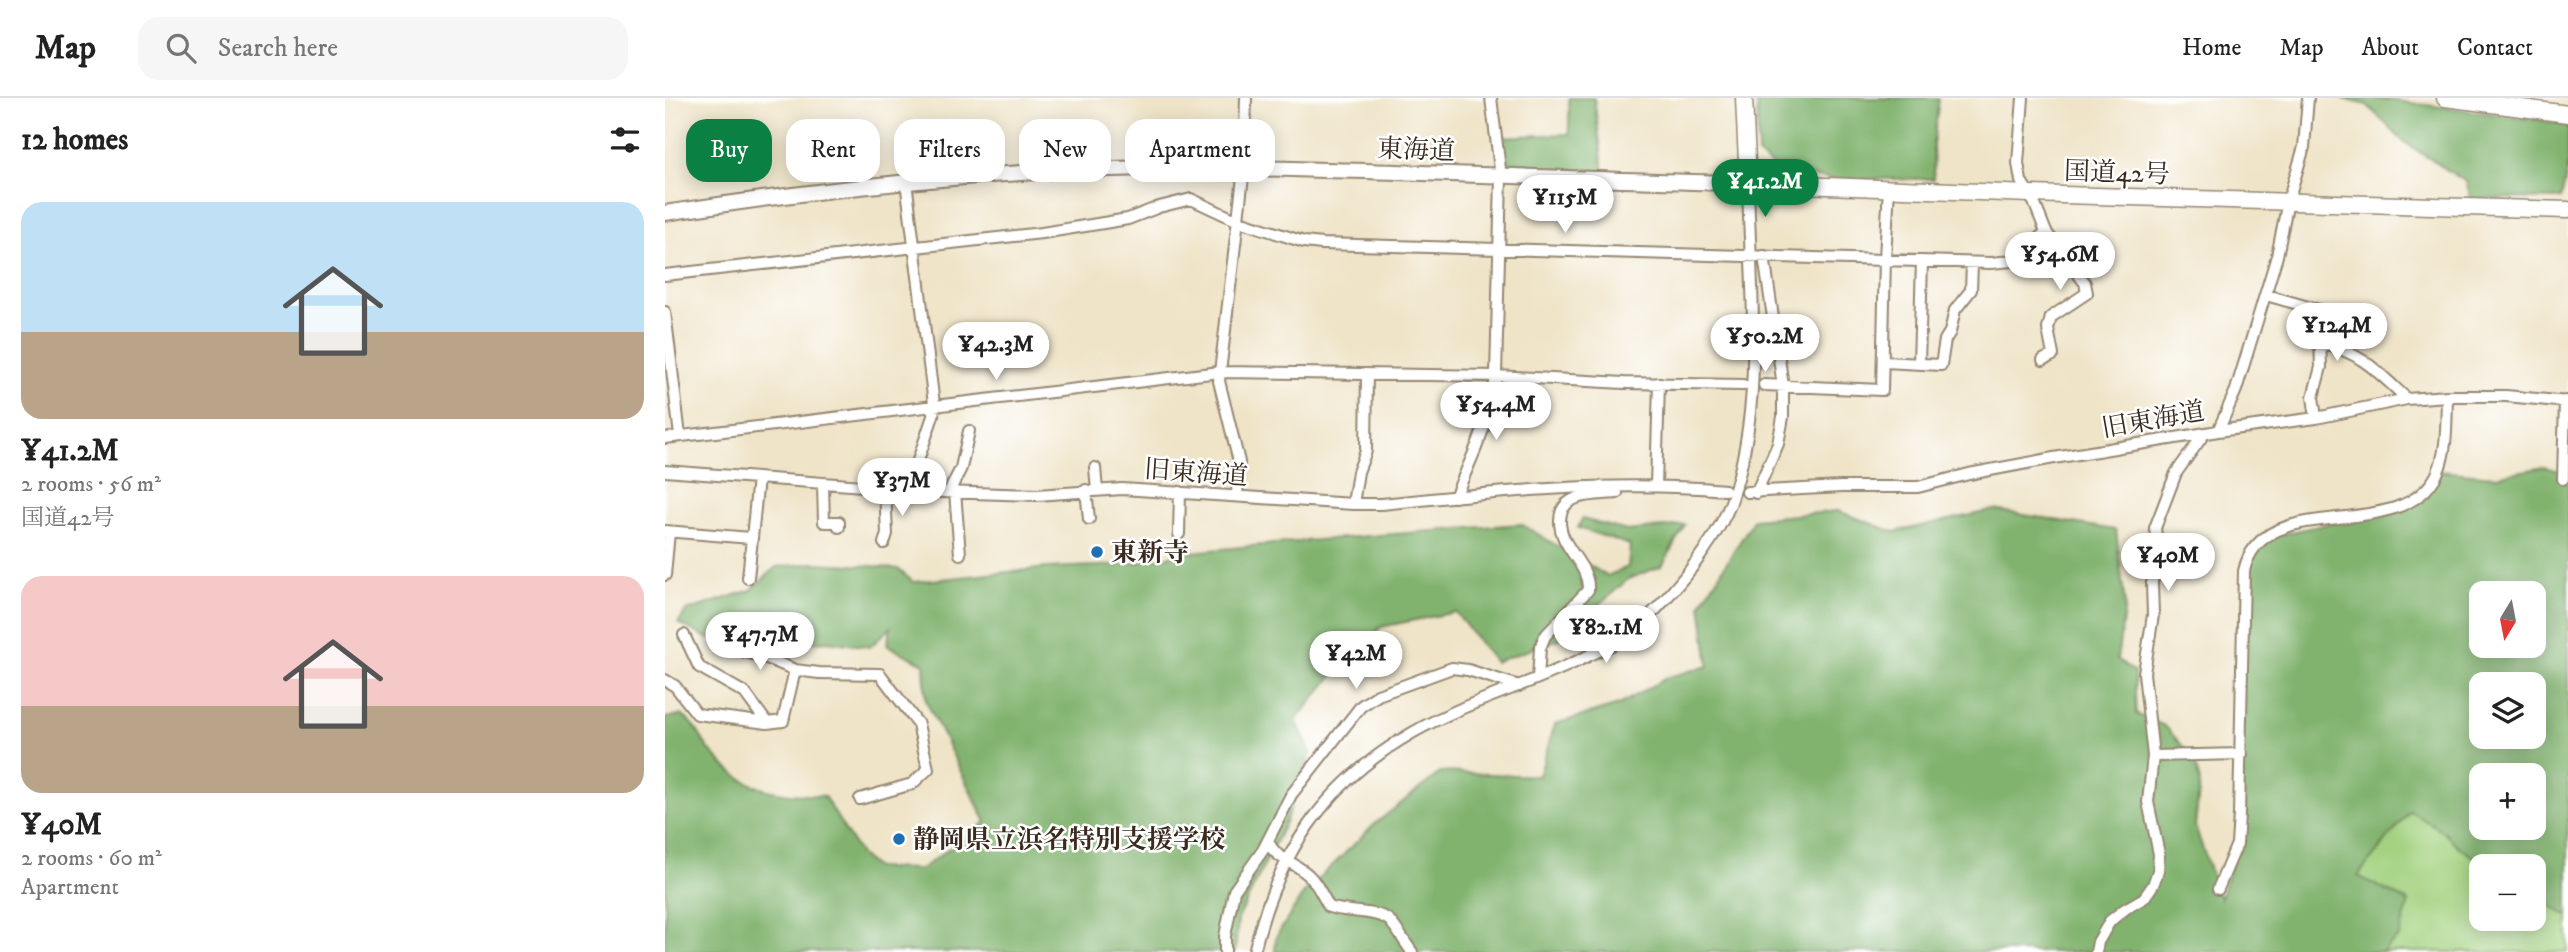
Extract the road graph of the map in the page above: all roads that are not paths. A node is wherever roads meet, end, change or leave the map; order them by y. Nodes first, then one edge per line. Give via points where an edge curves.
1 (1246, 98) edge
2 (1491, 98) edge
3 (1744, 98) edge
4 (2023, 98) edge
5 (2308, 98) edge
6 (2445, 98) edge
7 (2477, 98) edge
8 (2568, 108) edge
9 (2568, 114) edge
10 (1245, 119) edge
11 (1275, 169) edge
12 (1125, 170) edge
13 (1005, 173) edge
14 (1501, 177) junction
15 (897, 182) edge
16 (906, 182) edge
17 (1242, 182) edge
18 (1748, 183) junction
19 (1889, 187) junction
20 (2030, 194) junction
21 (2288, 201) junction
22 (2568, 210) edge
23 (665, 213) edge
24 (1236, 220) junction
25 (2046, 232) junction
26 (914, 246) junction
27 (1501, 247) junction
28 (1750, 256) junction
29 (1764, 256) junction
30 (1885, 258) junction
31 (1922, 261) junction
32 (1972, 263) junction
33 (665, 275) edge
34 (2266, 295) junction
35 (665, 312) edge
36 (2321, 343) junction
37 (2043, 359) dead end
38 (1884, 362) junction
39 (1919, 364) junction
40 (1220, 372) junction
41 (1367, 374) junction
42 (1496, 376) junction
43 (1658, 383) junction
44 (1743, 385) dead end
45 (1765, 385) dead end
46 (1783, 386) junction
47 (2447, 396) junction
48 (2407, 399) junction
49 (2567, 402) edge
50 (935, 404) junction
51 (2316, 418) junction
52 (969, 431) dead end
53 (2218, 431) junction
54 (2204, 434) junction
55 (680, 436) junction
56 (665, 438) edge
57 (1095, 468) dead end
58 (665, 471) edge
59 (758, 478) junction
60 (2563, 479) dead end
61 (823, 484) junction
62 (1656, 485) junction
63 (1618, 487) junction
64 (885, 488) junction
65 (908, 489) junction
66 (1091, 490) junction
67 (1725, 490) dead end
68 (952, 492) junction
69 (1180, 492) junction
70 (1237, 496) junction
71 (1455, 497) junction
72 (1353, 504) junction
73 (1089, 519) dead end
74 (839, 527) dead end
75 (667, 531) edge
76 (1179, 534) dead end
77 (751, 538) junction
78 (884, 543) dead end
79 (960, 554) dead end
80 (665, 575) edge
81 (748, 578) dead end
82 (684, 635) dead end
83 (735, 649) dead end
84 (795, 670) junction
85 (1538, 678) junction
86 (665, 680) edge
87 (1519, 686) junction
88 (767, 723) junction
89 (2242, 754) junction
90 (2153, 756) junction
91 (860, 799) dead end
92 (1268, 841) junction
93 (1286, 861) junction
94 (2218, 889) dead end
95 (1225, 952) edge
96 (1254, 952) edge
97 (1412, 952) edge
98 (2096, 952) edge

1 - 10 street
2 - 14 street
3 - 18 highway
4 - 20 street via 2018,163 2021,181
5 - 21 street via 2304,146
6 - 9 highway
7 - 8 highway
11 - 14 main road, 東海道
12 - 13 main road, 東海道
14 - 18 main road, 東海道
14 - 27 street
15 - 23 main road, 東海道
16 - 26 street
17 - 24 street
18 - 19 highway, 国道42号
18 - 28 street
19 - 20 highway, 国道42号
19 - 30 street
20 - 21 highway, 国道42号
20 - 25 street
21 - 22 highway, 国道42号
21 - 34 street
24 - 26 street via 1191,199 1128,219
24 - 27 street via 1322,244
24 - 40 street
25 - 32 street via 2012,261
25 - 37 street via 2085,283 2087,293 2051,317 2048,329 2053,355
26 - 33 street
26 - 50 street
27 - 28 street
27 - 42 street
28 - 29 street
28 - 85 street via 1754,379 1742,465 1730,505 1702,554 1667,599 1620,640
29 - 30 street
29 - 46 street
30 - 31 street
30 - 38 street
31 - 32 street
31 - 39 street
32 - 39 street via 1971,290 1955,310 1941,365
34 - 36 street via 2319,310
34 - 53 street
35 - 55 street
36 - 48 street via 2363,359
36 - 51 street via 2321,367 2313,397
38 - 39 street
38 - 46 street via 1882,390
40 - 41 street
40 - 50 street
40 - 70 street via 1222,399 1239,462
41 - 42 street
41 - 72 street via 1366,451
42 - 43 street
42 - 71 street via 1484,430
43 - 44 street
43 - 62 street
45 - 46 street
46 - 54 street, 旧東海道 via 1778,444 1752,492 1918,487 2044,460
47 - 48 street, 旧東海道
47 - 49 street, 旧東海道
47 - 89 street via 2442,462 2435,478 2411,502 2387,511 2275,530 2248,555 2244,570
48 - 51 street, 旧東海道
49 - 60 street
50 - 55 street
50 - 65 street
51 - 53 street, 旧東海道
52 - 68 street
53 - 54 street, 旧東海道
54 - 90 street via 2176,473 2155,528 2153,615 2144,673
55 - 56 street
57 - 66 street
58 - 59 street, 旧東海道
59 - 61 street, 旧東海道
59 - 77 street
61 - 64 street, 旧東海道
61 - 74 street via 824,522 839,522
62 - 63 street, 旧東海道
62 - 67 street, 旧東海道
63 - 71 street, 旧東海道
63 - 85 street via 1618,493 1577,498 1565,504 1561,513 1565,543 1589,580 1588,590 1545,636
64 - 65 street, 旧東海道
64 - 78 street
65 - 68 street, 旧東海道
66 - 68 street, 旧東海道 via 1037,495
66 - 69 street, 旧東海道
66 - 73 street
68 - 79 street
69 - 70 street, 旧東海道
69 - 76 street
70 - 72 street, 旧東海道
71 - 72 street, 旧東海道
75 - 77 street
75 - 80 street
77 - 81 street
82 - 88 street via 699,667 745,693
83 - 84 street
84 - 88 street via 783,721
84 - 91 street via 880,674 918,724 927,769 912,784
85 - 87 street
86 - 88 street via 697,714
87 - 92 street via 1452,668 1378,695 1361,706 1324,750 1291,795
87 - 93 street via 1434,722 1376,756 1336,792 1300,834
89 - 90 street
89 - 94 street via 2237,844
90 - 98 street via 2148,802 2158,871 2144,898 2110,921
92 - 93 street
92 - 95 street via 1234,891
93 - 96 street via 1263,912
93 - 97 street via 1304,870 1329,907 1389,920

